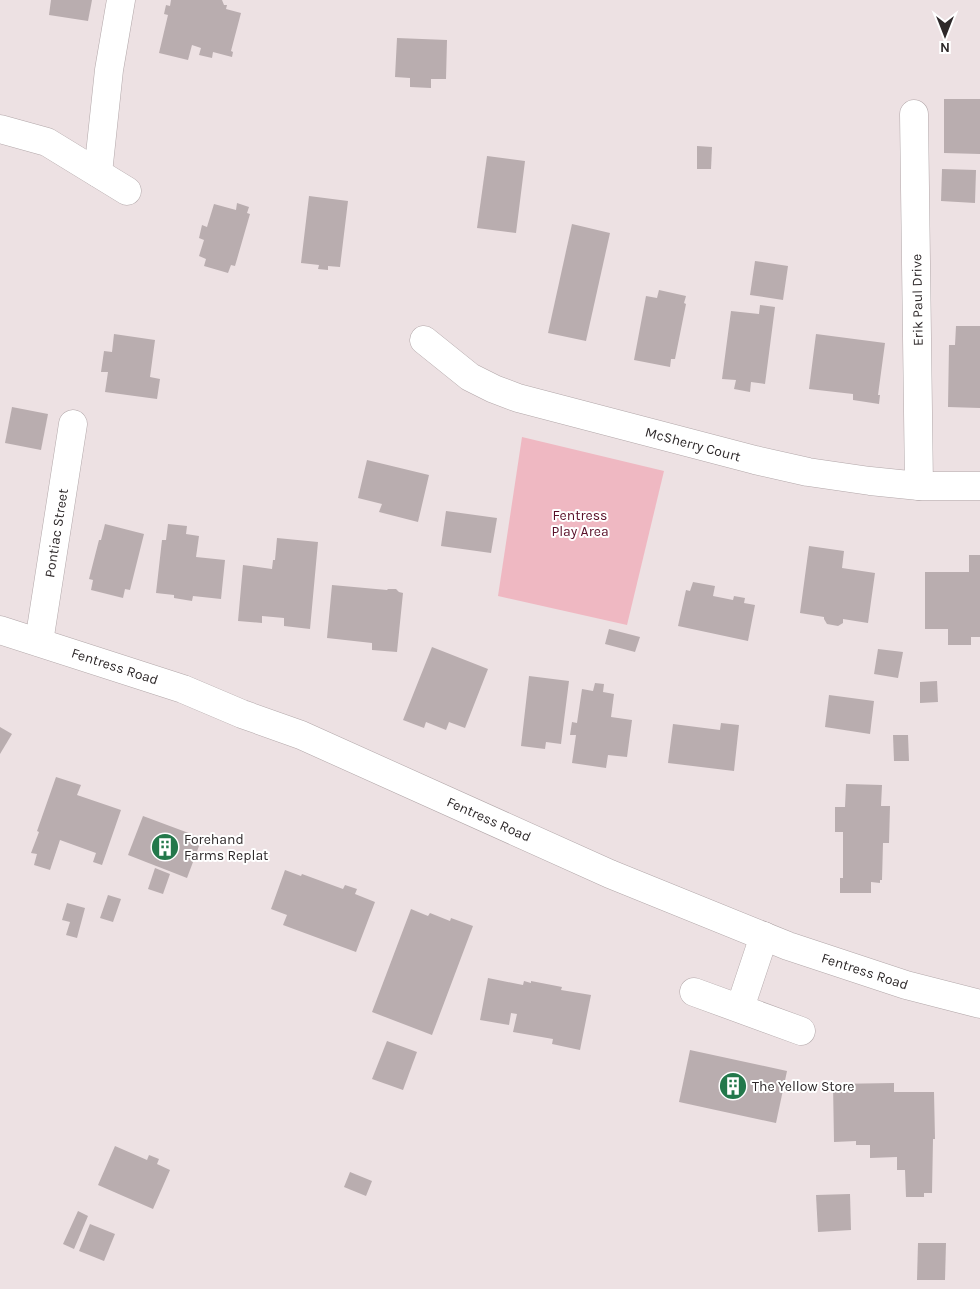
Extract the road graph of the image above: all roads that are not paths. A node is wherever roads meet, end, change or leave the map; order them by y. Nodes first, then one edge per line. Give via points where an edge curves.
1 (120, 0) edge
2 (914, 114) dead end
3 (0, 129) edge
4 (98, 173) junction
5 (127, 191) dead end
6 (424, 340) dead end
7 (73, 424) dead end
8 (919, 486) junction
9 (980, 486) edge
10 (0, 630) edge
11 (39, 642) junction
12 (764, 936) junction
13 (694, 992) dead end
14 (980, 1004) edge
15 (740, 1008) junction
16 (801, 1031) dead end

1 - 4 street
2 - 8 street, Erik Paul Drive
3 - 4 street via 47,142
4 - 5 street
6 - 8 street, McSherry Court via 470,377 518,398 808,472
7 - 11 street, Pontiac Street
8 - 9 street, McSherry Court
10 - 11 street, Fentress Road
11 - 12 street, Fentress Road via 183,689 302,735 610,874
12 - 14 street, Fentress Road via 906,985
12 - 15 street
13 - 15 street
15 - 16 street

